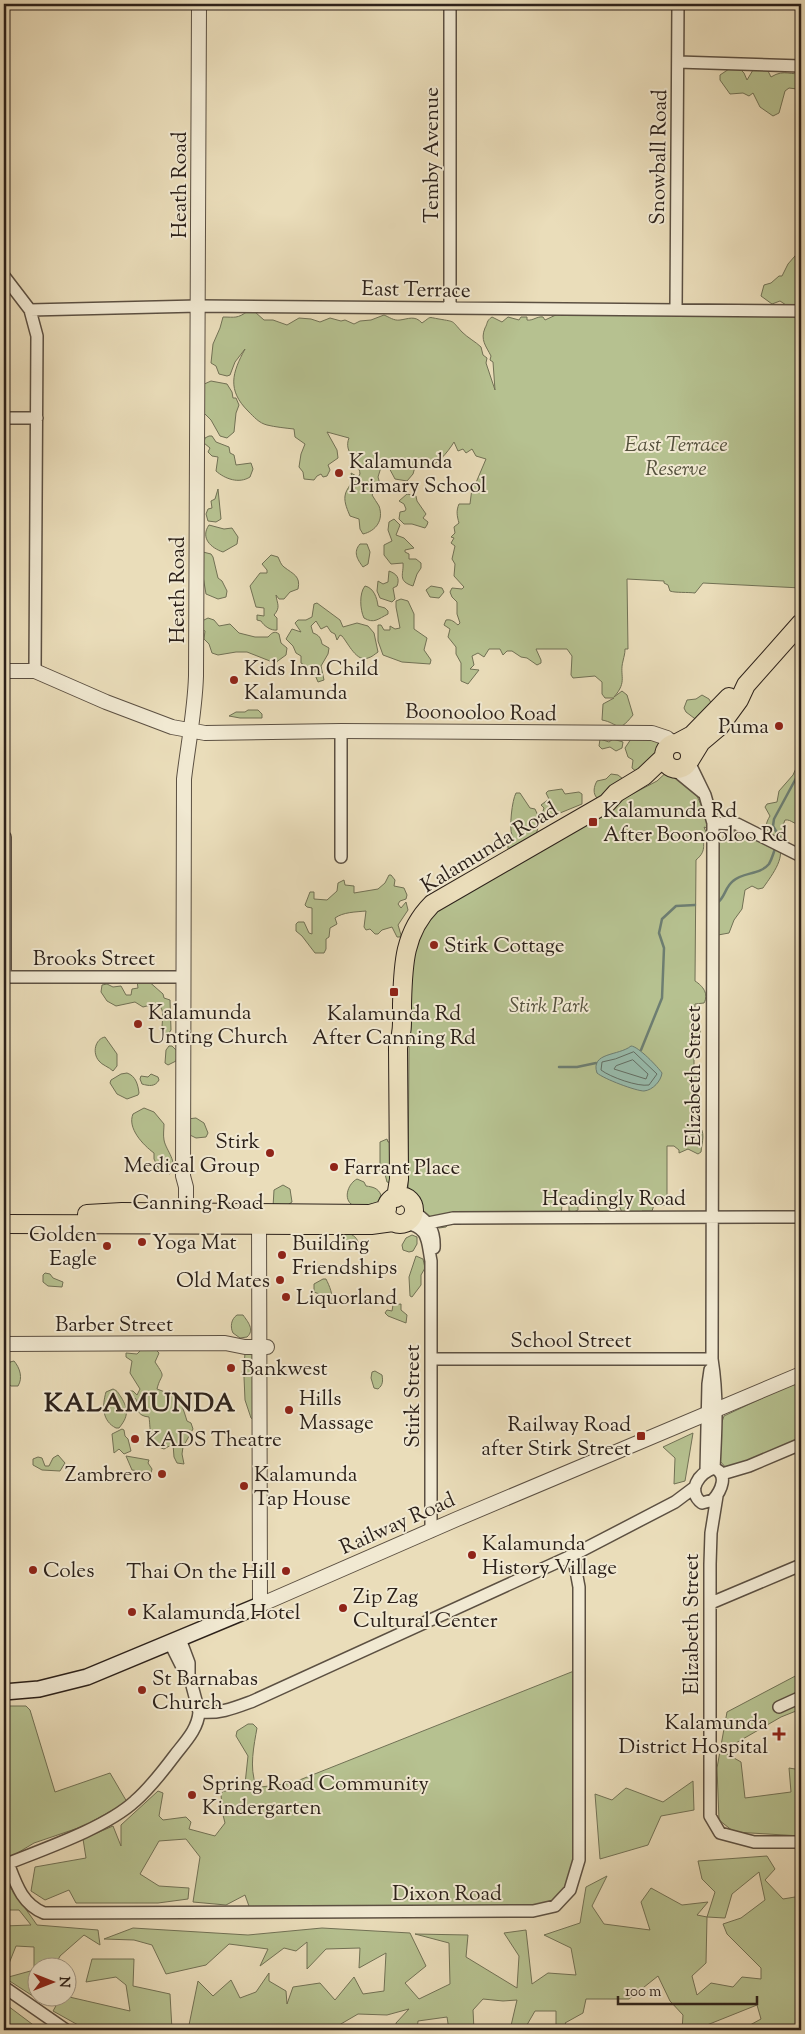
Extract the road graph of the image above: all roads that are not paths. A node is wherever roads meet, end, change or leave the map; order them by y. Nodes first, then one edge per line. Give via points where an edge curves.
1 (199, 4) edge
2 (450, 4) edge
3 (678, 4) edge
4 (678, 62) junction
5 (801, 66) edge
6 (4, 276) edge
7 (198, 306) junction
8 (450, 307) junction
9 (30, 310) junction
10 (676, 310) junction
11 (801, 311) edge
12 (4, 418) edge
13 (37, 418) junction
14 (801, 622) edge
15 (4, 671) edge
16 (35, 671) junction
17 (189, 730) junction
18 (341, 731) junction
19 (676, 757) junction
20 (705, 795) junction
21 (713, 823) junction
22 (5, 837) dead end
23 (801, 856) edge
24 (341, 857) dead end
25 (4, 977) edge
26 (184, 977) junction
27 (400, 1210) junction
28 (4, 1215) edge
29 (711, 1217) junction
30 (801, 1217) edge
31 (137, 1218) junction
32 (181, 1218) junction
33 (263, 1218) junction
34 (428, 1223) junction
35 (4, 1224) edge
36 (431, 1261) junction
37 (263, 1342) junction
38 (4, 1344) edge
39 (431, 1359) junction
40 (712, 1359) junction
41 (801, 1374) edge
42 (712, 1412) junction
43 (801, 1444) edge
44 (716, 1474) junction
45 (695, 1486) junction
46 (717, 1496) junction
47 (700, 1501) junction
48 (675, 1502) junction
49 (431, 1531) junction
50 (711, 1533) junction
51 (573, 1555) junction
52 (801, 1565) edge
53 (266, 1603) junction
54 (711, 1603) junction
55 (175, 1641) junction
56 (4, 1692) edge
57 (801, 1697) edge
58 (779, 1707) dead end
59 (199, 1712) junction
60 (801, 1842) edge
61 (6, 1864) edge
62 (4, 1987) edge
63 (66, 2030) edge

1 - 7 street, Heath Road
2 - 8 street, Temby Avenue
3 - 4 street, Snowball Road
4 - 5 street
4 - 10 street, Snowball Road
6 - 9 street
7 - 8 street, East Terrace
7 - 9 street, East Terrace
7 - 17 street, Heath Road via 196,676
8 - 10 street, East Terrace
9 - 13 street via 37,336
10 - 11 street, East Terrace
12 - 13 street
13 - 16 street
14 - 19 main road, Kalamunda Road via 746,685 730,695 692,735
15 - 16 street, Boonooloo Road
16 - 17 street, Boonooloo Road via 106,702 172,727
17 - 18 street, Boonooloo Road via 224,734
17 - 26 street, Heath Road via 184,779
18 - 19 street, Boonooloo Road via 639,734
18 - 24 street
19 - 20 street
19 - 20 street, Elizabeth Street
19 - 27 main road, Kalamunda Road via 657,781 619,801 607,803 463,885 424,912 408,940 403,965 402,1032 398,1047 404,1098
20 - 21 street, Elizabeth Street
21 - 23 street via 737,824
21 - 29 street, Elizabeth Street
22 - 25 street
25 - 26 street, Brooks Street
26 - 32 street, Heath Road via 183,1176 176,1188
27 - 33 main road, Canning Road
27 - 34 street
27 - 36 street, Stirk Street via 424,1233
28 - 31 main road, Canning Road
29 - 30 street, Headingly Road
29 - 34 street, Headingly Road via 453,1218
29 - 40 street, Elizabeth Street
31 - 32 main road, Canning Road
31 - 35 main road, Canning Road
32 - 33 main road, Canning Road
33 - 37 street
34 - 36 street, Stirk Street via 434,1238
36 - 39 street, Stirk Street
37 - 38 street, Barber Street via 239,1339 225,1343
37 - 53 street
39 - 40 street, School Street
39 - 49 street, Stirk Street
40 - 42 street, Elizabeth Street via 716,1385
41 - 42 street, Railway Road
42 - 44 street, Elizabeth Street
42 - 49 street, Railway Road
43 - 44 street via 749,1466 740,1474
44 - 45 street via 697,1480
44 - 46 street, Elizabeth Street
45 - 47 street, Elizabeth Street
45 - 48 street
46 - 47 street via 713,1500
46 - 50 street, Elizabeth Street
47 - 48 street
47 - 50 street, Elizabeth Street
48 - 51 street
49 - 53 street, Railway Road
50 - 54 street, Elizabeth Street
51 - 59 street via 253,1701 220,1713
51 - 61 street, Dixon Road via 579,1587 579,1860 570,1890 555,1906 533,1911 44,1913 27,1903
52 - 54 street
53 - 55 main road, Railway Road
54 - 60 street, Elizabeth Street via 710,1816 720,1833 754,1842
55 - 56 main road, Railway Road via 77,1681
55 - 59 street via 189,1663
57 - 58 street
59 - 61 street via 193,1731 134,1802 91,1828
62 - 63 street

